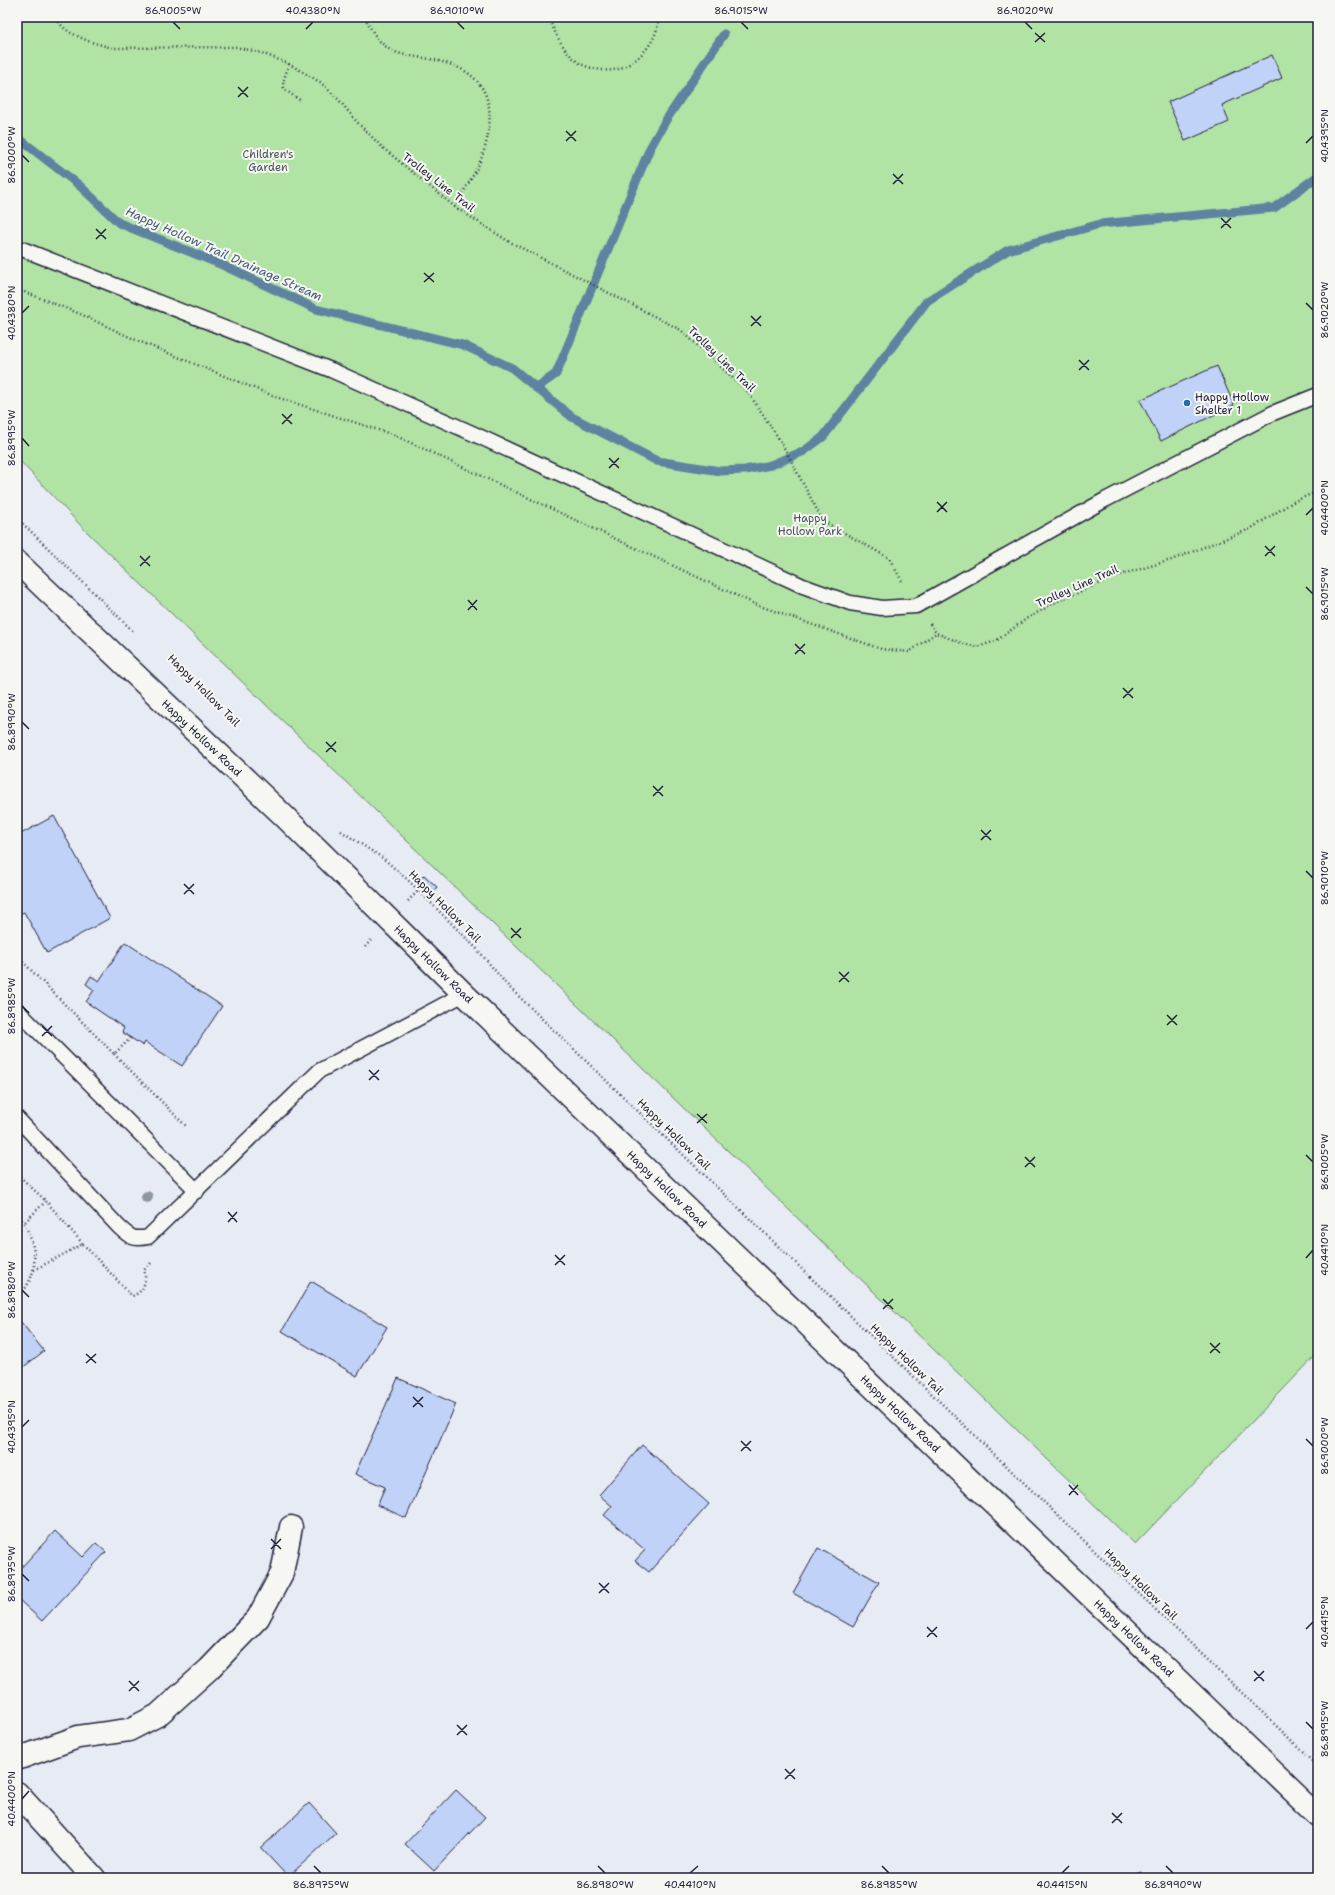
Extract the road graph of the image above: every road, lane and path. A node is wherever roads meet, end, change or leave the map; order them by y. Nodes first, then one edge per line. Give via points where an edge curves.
1 (52, 17) edge
2 (365, 17) edge
3 (548, 17) edge
4 (658, 17) edge
5 (289, 64) junction
6 (301, 102) dead end
7 (455, 207) junction
8 (17, 246) edge
9 (17, 289) edge
10 (1318, 395) edge
11 (1318, 491) edge
12 (17, 518) edge
13 (17, 562) edge
14 (916, 606) junction
15 (936, 633) junction
16 (138, 636) dead end
17 (340, 830) dead end
18 (419, 890) junction
19 (411, 899) dead end
20 (17, 956) edge
21 (464, 994) junction
22 (17, 1010) edge
23 (132, 1038) dead end
24 (114, 1054) junction
25 (17, 1118) edge
26 (187, 1127) dead end
27 (17, 1174) edge
28 (197, 1191) junction
29 (46, 1201) junction
30 (17, 1213) edge
31 (24, 1223) junction
32 (83, 1244) junction
33 (154, 1259) dead end
34 (34, 1270) junction
35 (17, 1298) edge
36 (291, 1527) dead end
37 (17, 1758) edge
38 (1318, 1766) edge
39 (17, 1793) edge
40 (1318, 1815) edge
41 (94, 1878) edge

1 - 5 path, Trolley Line Trail via 69,32 112,48 236,47
2 - 7 path via 372,32 392,51 449,63 468,72 481,85 489,101 490,116 481,159
3 - 4 path via 558,40 569,54 581,64 607,71 623,68 648,47 656,34
5 - 6 path via 284,89
5 - 7 path, Trolley Line Trail via 320,82 383,148
7 - 14 path, Trolley Line Trail via 508,241 681,330 748,392 781,442 823,521 889,558
8 - 14 lane via 331,370 803,586 850,603 882,608
9 - 15 path via 276,397 394,435 757,605 881,649 909,652
10 - 14 lane via 1273,413 1105,500
11 - 15 path, Trolley Line Trail via 1293,502 1250,529 1172,560 1120,575 1058,601 1026,619 996,641 977,647
12 - 16 path
13 - 21 main road, Happy Hollow Road via 284,816
14 - 15 path, Trolley Line Trail
17 - 18 path, Happy Hollow Tail via 384,859
18 - 19 path
18 - 38 path, Happy Hollow Tail via 477,949 508,986
20 - 24 path
21 - 28 lane via 319,1071
21 - 40 main road, Happy Hollow Road
22 - 28 lane
23 - 24 path
24 - 26 path
25 - 28 lane via 129,1236 138,1239 148,1237
27 - 29 path
29 - 31 path
29 - 32 path
30 - 31 path
31 - 34 path via 34,1254
32 - 33 path via 132,1296 144,1287 144,1270
32 - 34 path
34 - 35 path
36 - 37 main road via 282,1573 258,1618 209,1669 158,1715 129,1730 78,1737
39 - 41 main road

